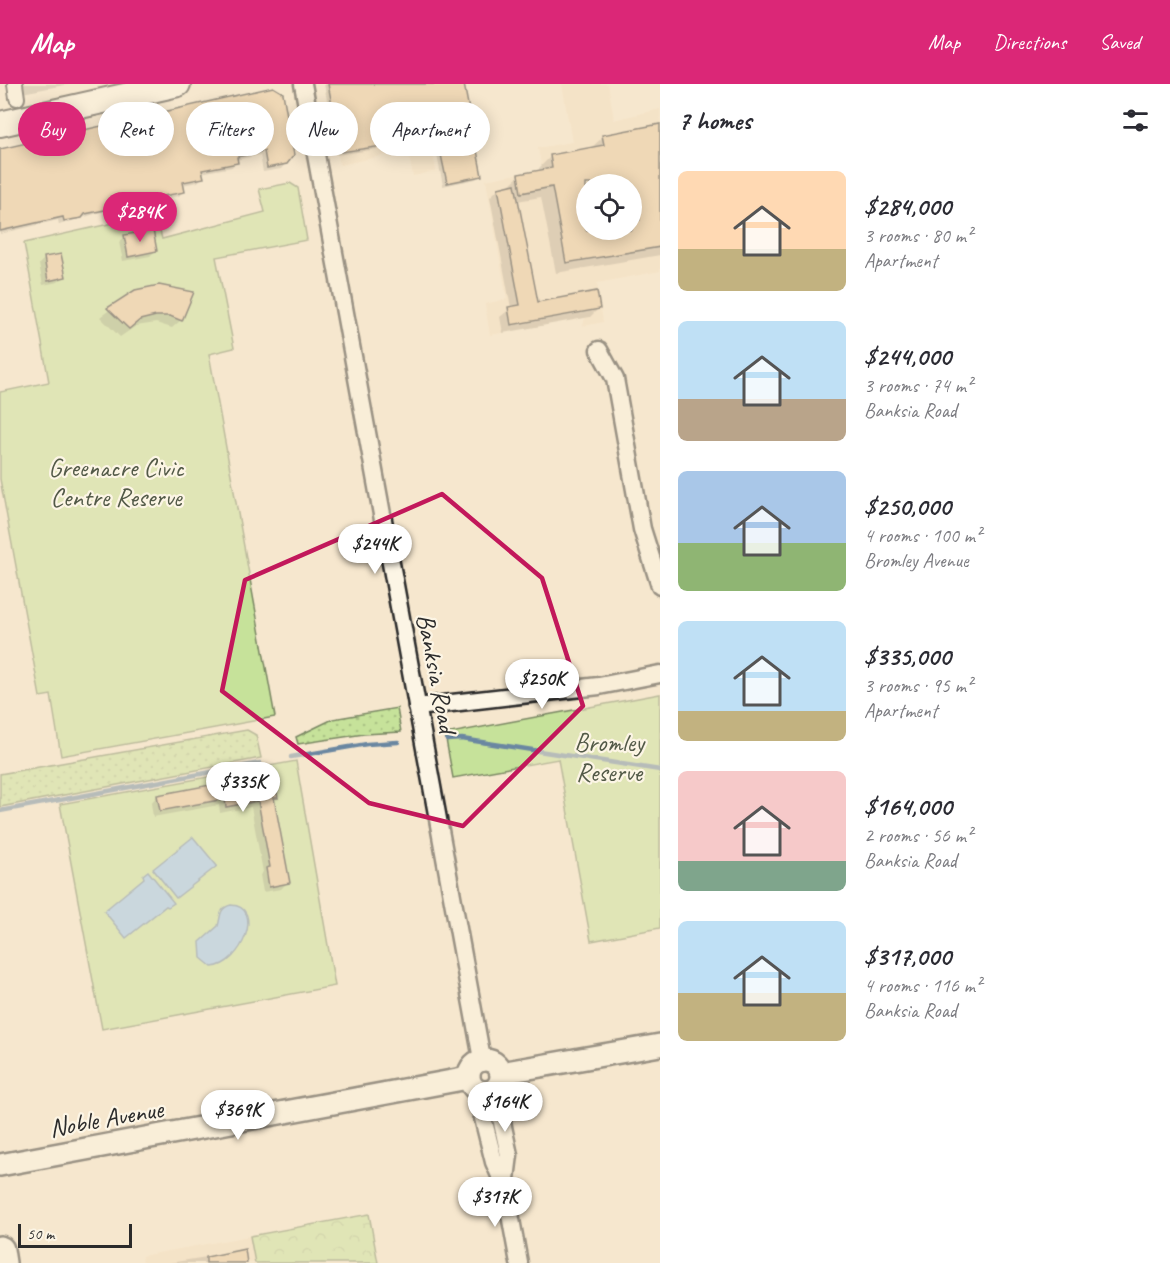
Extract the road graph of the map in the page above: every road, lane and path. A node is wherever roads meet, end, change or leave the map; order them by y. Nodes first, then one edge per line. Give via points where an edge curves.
1 (178, 84) edge
2 (303, 84) edge
3 (0, 124) edge
4 (599, 350) dead end
5 (660, 586) edge
6 (660, 674) edge
7 (417, 707) junction
8 (660, 1045) edge
9 (482, 1059) joint
10 (485, 1083) junction
11 (0, 1165) edge
12 (0, 1250) edge
13 (2, 1263) edge
14 (519, 1263) edge

1 - 3 main road
2 - 7 street, Banksia Road
4 - 5 street via 615,379 642,529
6 - 7 street via 599,686
7 - 9 street, Banksia Road
8 - 10 street, Noble Avenue
9 - 10 street via 493,1061
10 - 11 street, Noble Avenue
10 - 14 street via 509,1155 505,1187
12 - 13 main road

